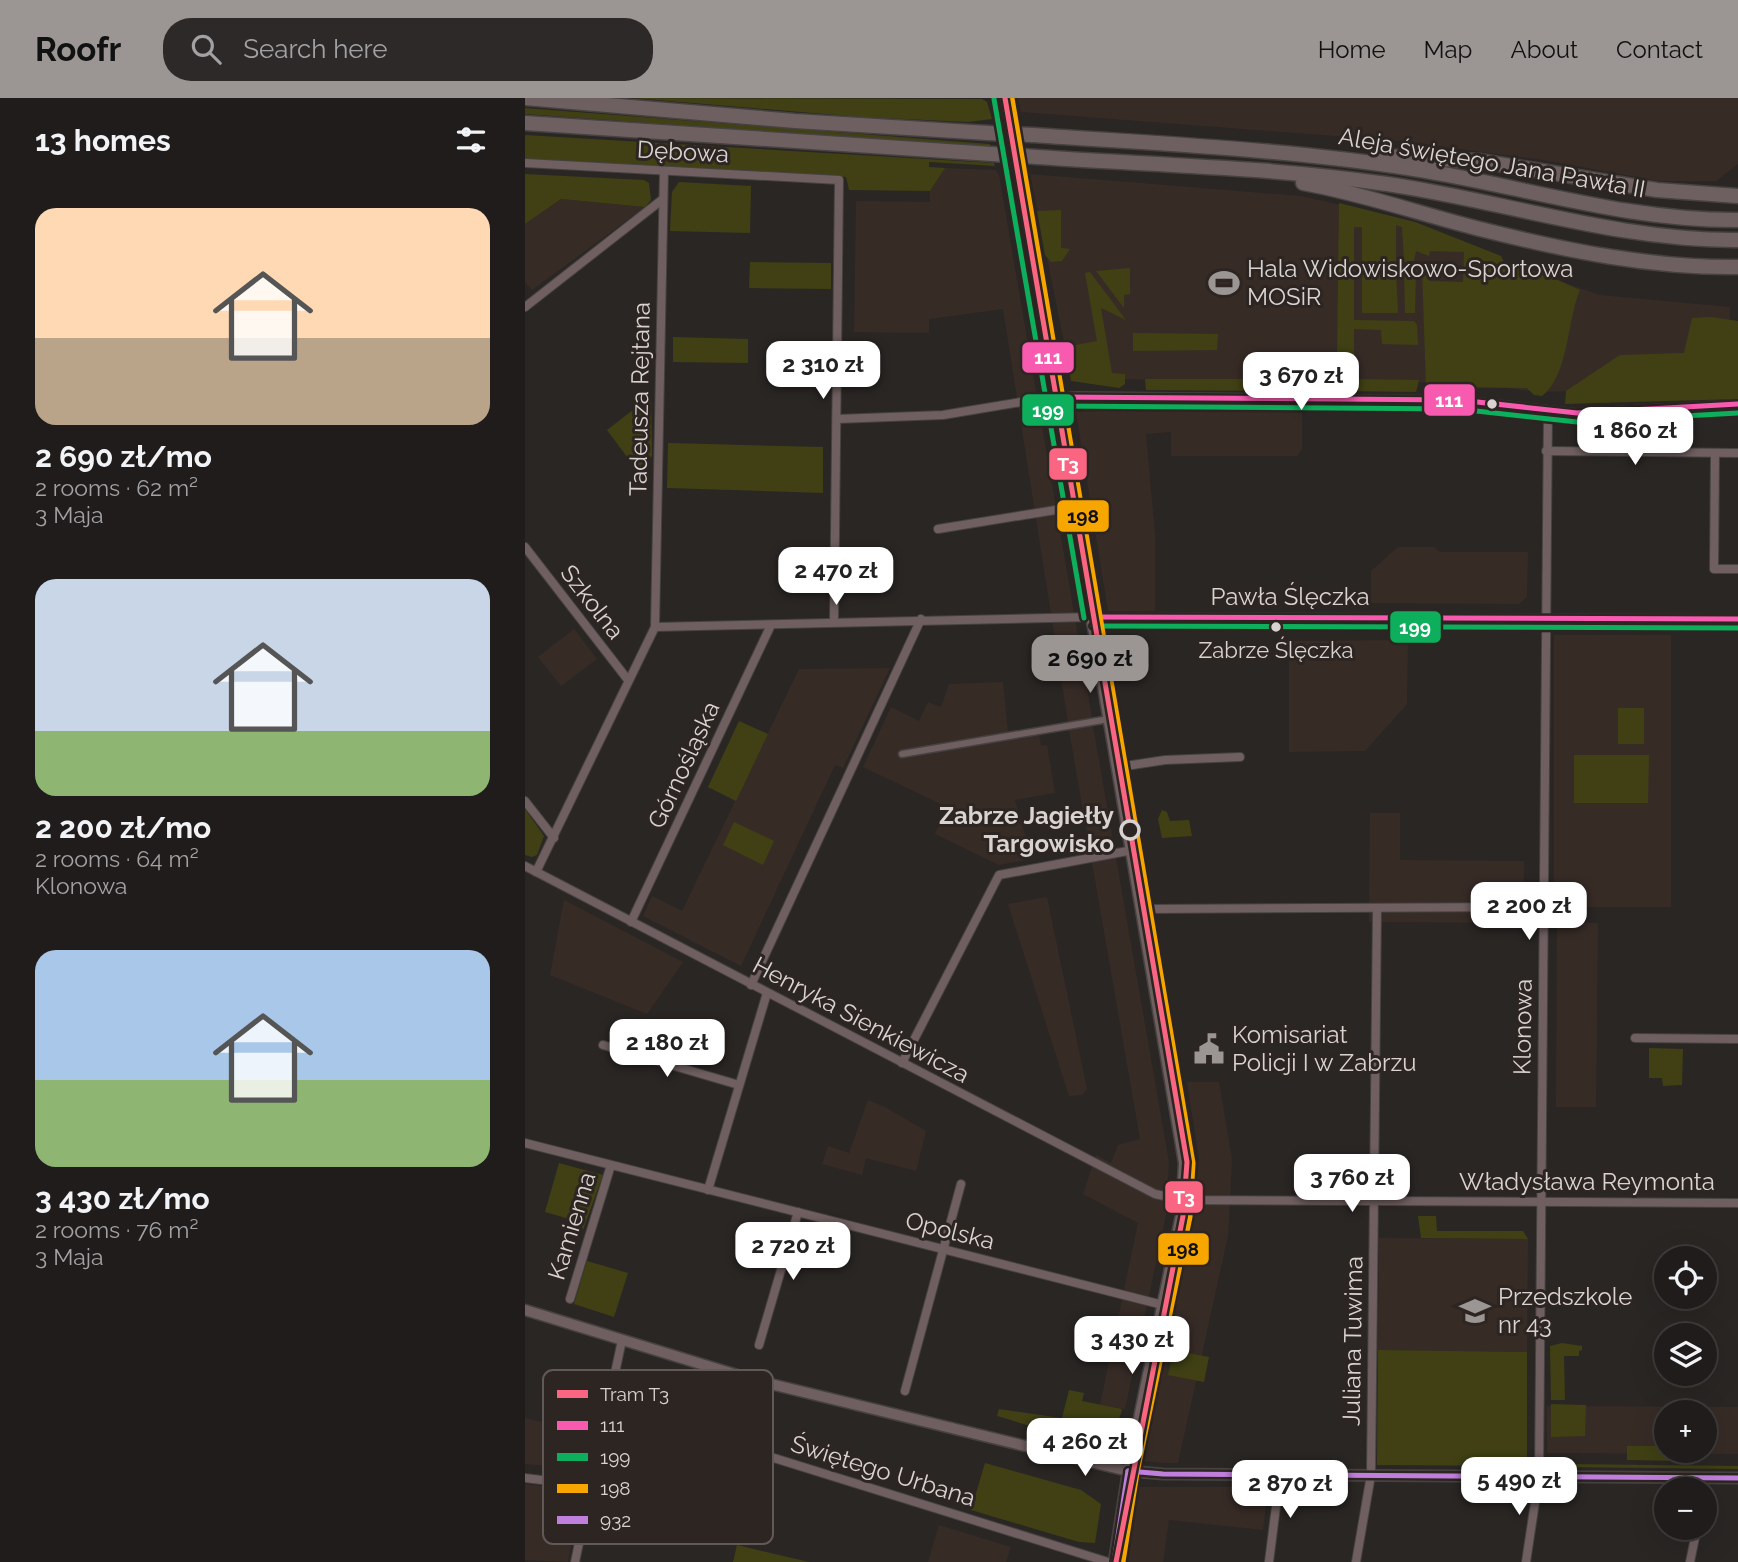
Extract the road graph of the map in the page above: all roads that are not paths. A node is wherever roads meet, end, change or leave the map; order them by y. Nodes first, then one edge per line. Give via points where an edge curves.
1 (1003, 98) edge
2 (525, 99) edge
3 (525, 123) edge
4 (1266, 151) junction
5 (525, 163) edge
6 (664, 170) junction
7 (1229, 170) junction
8 (1738, 196) edge
9 (663, 200) junction
10 (1736, 220) edge
11 (1736, 240) edge
12 (1738, 267) edge
13 (525, 307) edge
14 (1055, 397) junction
15 (1738, 404) edge
16 (1548, 410) junction
17 (837, 419) junction
18 (1546, 451) junction
19 (1738, 453) edge
20 (1715, 454) junction
21 (1074, 507) junction
22 (938, 529) dead end
23 (525, 547) edge
24 (1738, 569) edge
25 (1545, 616) junction
26 (1093, 617) junction
27 (921, 619) junction
28 (1738, 619) edge
29 (834, 622) junction
30 (771, 625) junction
31 (655, 627) junction
32 (628, 680) junction
33 (1110, 719) junction
34 (902, 754) dead end
35 (1240, 757) dead end
36 (1119, 768) junction
37 (525, 801) edge
38 (554, 838) junction
39 (1133, 850) junction
40 (525, 866) edge
41 (536, 872) junction
42 (1544, 907) junction
43 (1143, 909) junction
44 (1377, 910) junction
45 (631, 922) junction
46 (751, 985) junction
47 (767, 993) junction
48 (1635, 1038) dead end
49 (1738, 1039) edge
50 (603, 1045) dead end
51 (902, 1063) junction
52 (739, 1085) junction
53 (525, 1143) edge
54 (611, 1165) junction
55 (961, 1184) dead end
56 (708, 1190) junction
57 (1183, 1200) junction
58 (1374, 1200) junction
59 (1541, 1202) junction
60 (1738, 1203) edge
61 (798, 1212) junction
62 (944, 1249) junction
63 (569, 1299) dead end
64 (1163, 1305) junction
65 (525, 1310) edge
66 (622, 1340) junction
67 (759, 1345) dead end
68 (615, 1370) edge
69 (720, 1370) edge
70 (773, 1385) edge
71 (905, 1391) dead end
72 (773, 1458) edge
73 (1128, 1471) junction
74 (1280, 1475) junction
75 (1371, 1475) junction
76 (1539, 1476) junction
77 (1704, 1477) edge
78 (1717, 1477) edge
79 (525, 1478) edge
80 (1738, 1478) edge
81 (543, 1480) edge
82 (1695, 1540) edge
83 (579, 1544) edge
84 (575, 1562) edge
85 (1108, 1562) edge
86 (1114, 1562) edge
87 (1269, 1562) edge
88 (1356, 1562) edge
89 (1525, 1562) edge
90 (1691, 1562) edge

1 - 14 street
2 - 4 main road, Aleja świętego Jana Pawła II, bridge
3 - 7 main road, Aleja świętego Jana Pawła II, bridge
4 - 8 main road via 1480,161 1657,190
4 - 10 main road, Aleja świętego Jana Pawła II via 1434,172 1654,215
5 - 6 street, Dębowa
6 - 9 street, Tadeusza Rejtana
6 - 17 street, Dębowa via 839,180
7 - 11 main road, Aleja świętego Jana Pawła II via 1388,184 1613,229
7 - 12 main road via 1370,196 1482,229 1613,258
9 - 13 street
9 - 31 street, Tadeusza Rejtana
14 - 16 street via 1447,400
14 - 17 street via 943,415
14 - 21 street
15 - 16 street via 1602,413
16 - 18 street, Klonowa
17 - 29 street
18 - 20 street
18 - 25 street, Klonowa
19 - 20 street
20 - 24 street via 1714,569
21 - 22 street
21 - 26 street
23 - 32 street, Szkolna
25 - 26 street, Pawła Ślęczka
25 - 28 street, Pawła Ślęczka
25 - 42 street, Klonowa
26 - 27 street, Pawła Ślęczka
26 - 33 street
27 - 29 street, Pawła Ślęczka
27 - 46 street
29 - 30 street, Pawła Ślęczka
30 - 31 street, Pawła Ślęczka
30 - 45 street, Górnośląska
31 - 32 street
32 - 38 street
33 - 34 street
33 - 36 street
35 - 36 street via 1165,760
36 - 39 street
37 - 38 street
38 - 41 street
39 - 43 street
39 - 51 street via 999,875
40 - 41 street, Henryka Sienkiewicza
41 - 45 street, Henryka Sienkiewicza
42 - 44 street
42 - 59 street, Klonowa
43 - 44 street
43 - 57 street via 1184,1163
44 - 58 street, Juliana Tuwima
45 - 46 street, Henryka Sienkiewicza
46 - 47 street, Henryka Sienkiewicza
47 - 51 street, Henryka Sienkiewicza
47 - 52 street
48 - 49 street
50 - 52 street
51 - 57 street, Henryka Sienkiewicza via 1154,1194
52 - 56 street
53 - 54 street, Opolska
54 - 56 street, Opolska
54 - 63 street, Kamienna
55 - 62 street
56 - 61 street, Opolska
57 - 58 street, Władysława Reymonta
57 - 64 street
58 - 59 street, Władysława Reymonta
58 - 75 street, Juliana Tuwima
59 - 60 street, Władysława Reymonta
59 - 76 street, Klonowa
61 - 62 street, Opolska
61 - 67 street
62 - 64 street, Opolska
62 - 71 street
64 - 73 street
65 - 66 street
66 - 68 street
66 - 69 street
70 - 73 street
72 - 85 street, Świętego Urbana
73 - 74 street
73 - 86 street
74 - 75 street
74 - 87 street
75 - 76 street
75 - 88 street, Juliana Tuwima
76 - 77 street
76 - 89 street, Klonowa
78 - 80 street
79 - 81 street
82 - 90 street
83 - 84 street

